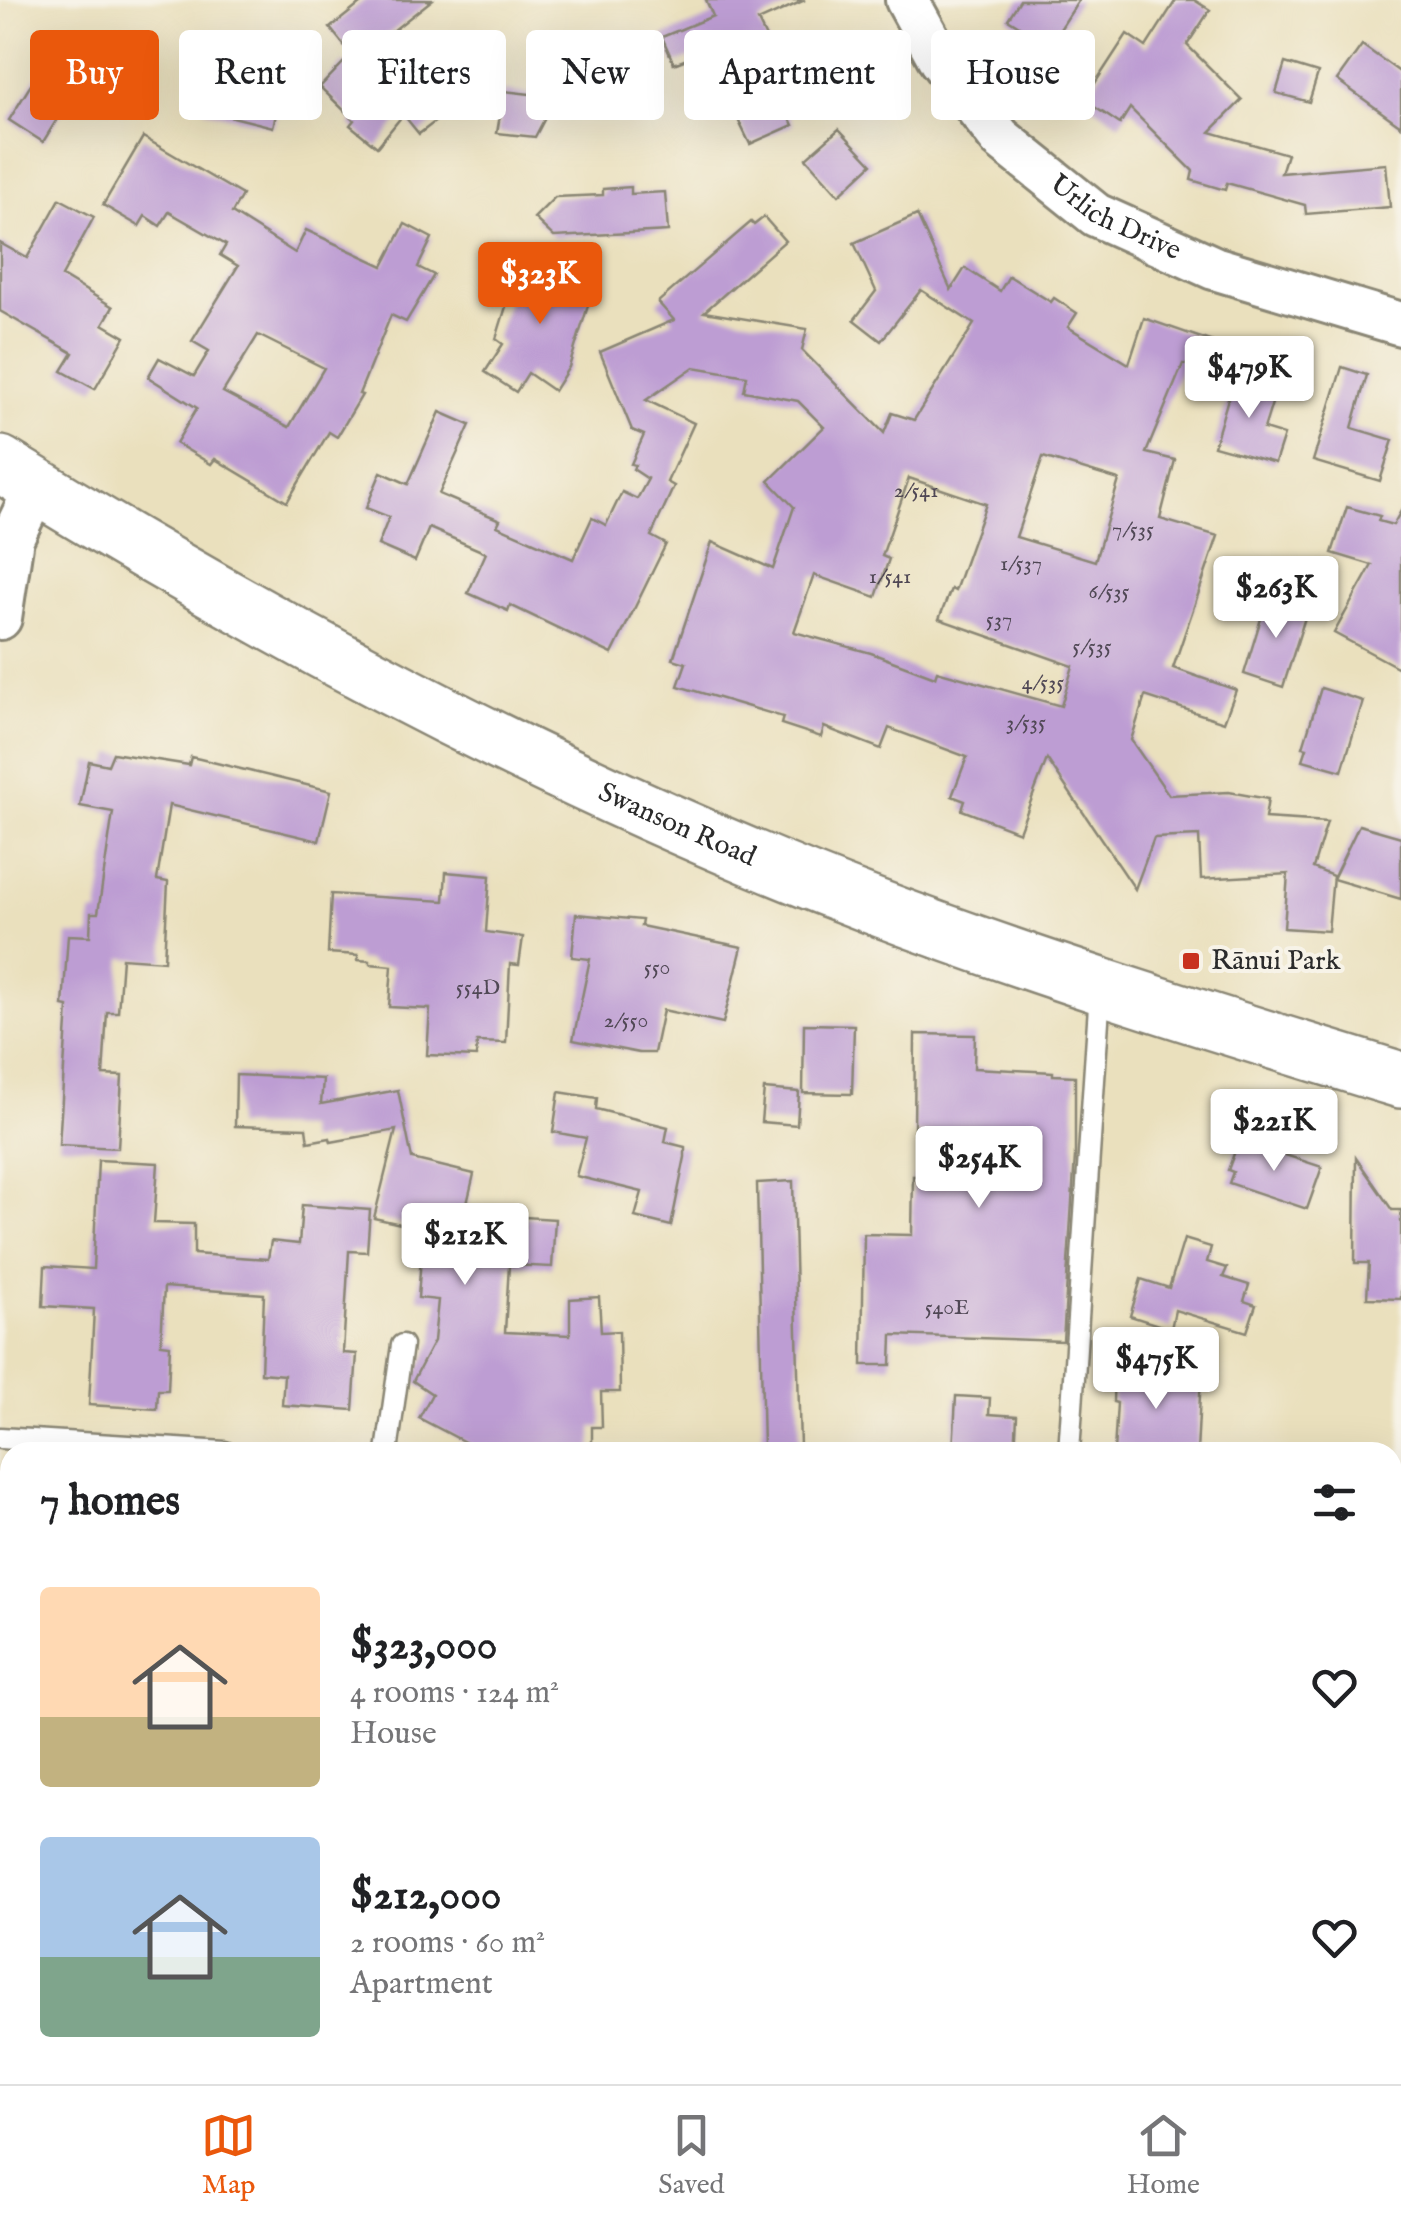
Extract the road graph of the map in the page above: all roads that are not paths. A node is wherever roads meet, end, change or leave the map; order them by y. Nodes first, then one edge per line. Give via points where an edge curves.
1 (907, 0) edge
2 (1401, 324) edge
3 (18, 475) edge
4 (0, 618) edge
5 (1100, 987) junction
6 (1401, 1080) edge
7 (402, 1345) dead end
8 (0, 1438) edge
9 (64, 1442) edge
10 (388, 1442) edge
11 (1070, 1442) edge

1 - 2 street, Urlich Drive via 940,60 1000,138 1096,214 1214,268
3 - 4 street
3 - 5 main road, Swanson Road via 234,605 506,746 837,892
5 - 6 main road, Swanson Road
5 - 11 lane
7 - 10 lane
8 - 9 lane

